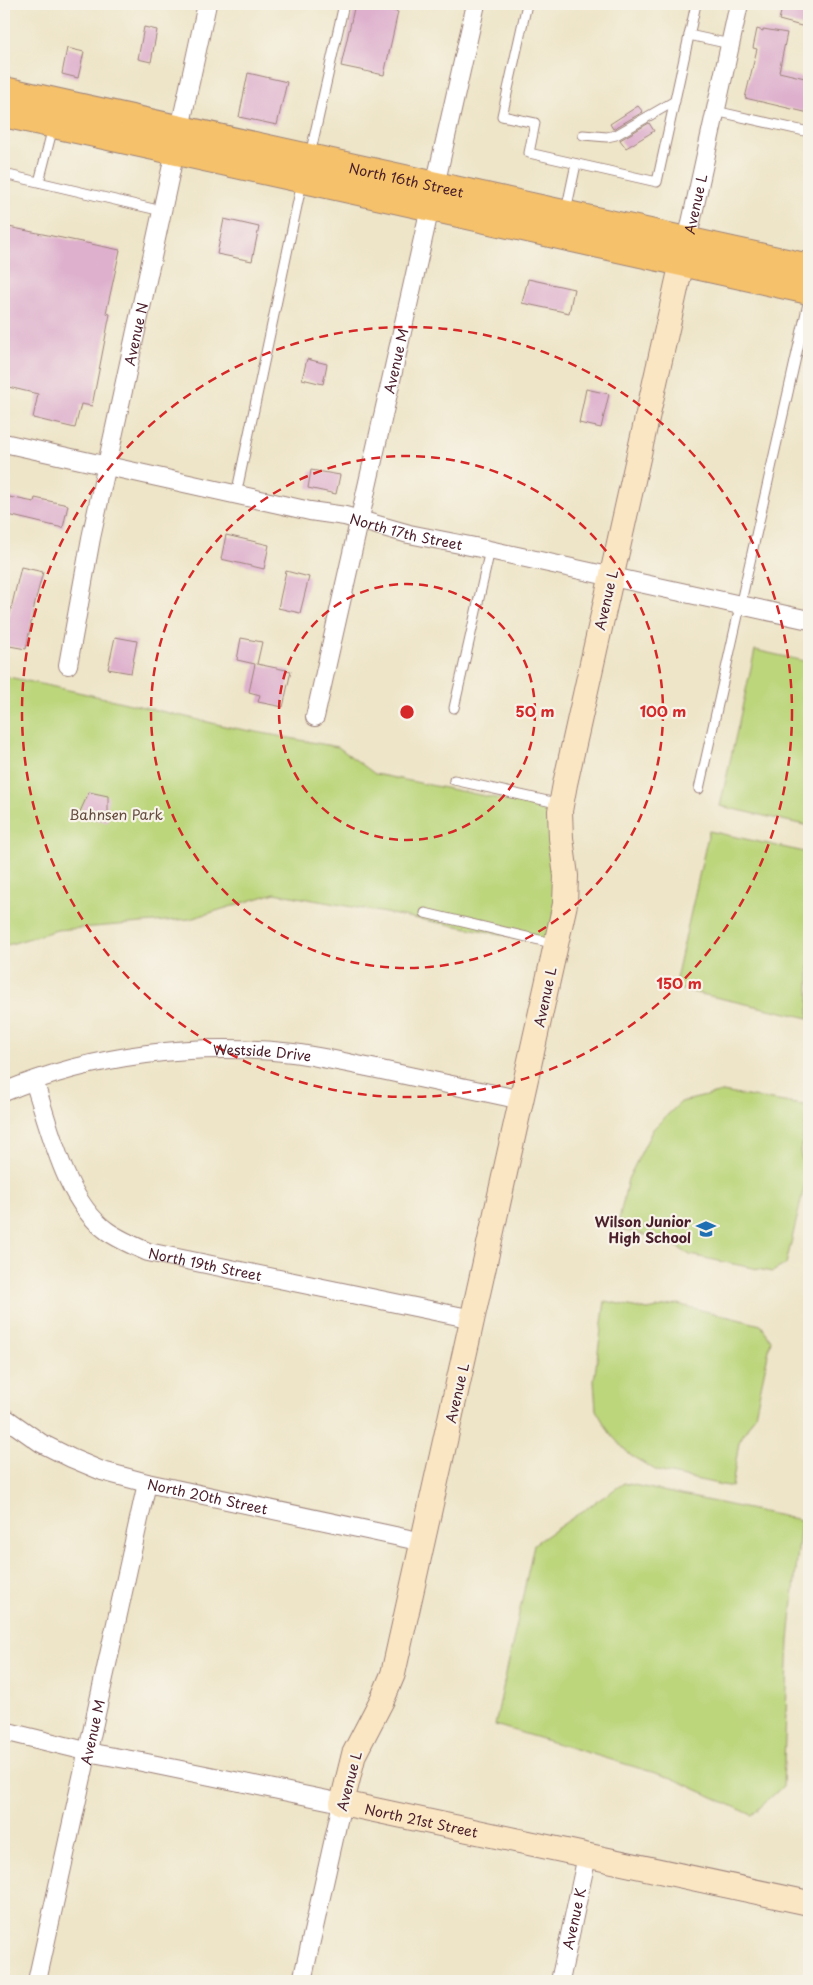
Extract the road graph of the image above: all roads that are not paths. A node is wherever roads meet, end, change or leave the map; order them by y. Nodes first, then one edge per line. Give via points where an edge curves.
1 (207, 4) edge
2 (344, 4) edge
3 (476, 4) edge
4 (527, 4) edge
5 (696, 4) edge
6 (738, 4) edge
7 (689, 35) junction
8 (730, 44) junction
9 (4, 91) edge
10 (675, 101) junction
11 (715, 111) junction
12 (4, 113) edge
13 (56, 114) junction
14 (809, 132) edge
15 (582, 135) dead end
16 (177, 140) junction
17 (576, 164) junction
18 (306, 169) junction
19 (4, 174) edge
20 (39, 182) junction
21 (432, 196) junction
22 (162, 211) junction
23 (562, 225) junction
24 (684, 251) junction
25 (809, 268) edge
26 (809, 290) edge
27 (809, 299) edge
28 (4, 443) edge
29 (108, 465) junction
30 (236, 495) junction
31 (359, 520) junction
32 (490, 550) junction
33 (611, 577) junction
34 (740, 605) junction
35 (809, 620) edge
36 (68, 665) dead end
37 (454, 708) dead end
38 (315, 717) dead end
39 (454, 780) dead end
40 (700, 789) dead end
41 (562, 804) junction
42 (425, 913) dead end
43 (556, 944) junction
44 (34, 1080) junction
45 (4, 1092) edge
46 (522, 1100) junction
47 (473, 1319) junction
48 (4, 1417) edge
49 (147, 1482) junction
50 (423, 1542) junction
51 (4, 1732) edge
52 (88, 1752) junction
53 (342, 1803) junction
54 (588, 1856) junction
55 (809, 1901) edge
56 (37, 1981) edge
57 (302, 1981) edge
58 (560, 1981) edge

1 - 16 street, Avenue N
2 - 18 lane
3 - 21 street, Avenue M
4 - 17 lane via 502,116 535,123 529,153
5 - 7 lane
6 - 8 street, Avenue L
7 - 8 lane
7 - 10 lane
8 - 11 street, Avenue L
9 - 13 main road, North 16th Street
10 - 15 lane via 616,135
10 - 17 lane via 657,182
11 - 14 lane
11 - 24 street, Avenue L
12 - 13 main road, North 16th Street
13 - 16 main road, North 16th Street
13 - 20 lane
16 - 18 main road, North 16th Street
16 - 22 street, Avenue N
17 - 23 lane
18 - 21 main road, North 16th Street
18 - 30 lane
19 - 20 lane
20 - 22 lane
21 - 23 main road, North 16th Street
21 - 31 street, Avenue M
22 - 29 street, Avenue N
23 - 24 main road, North 16th Street
24 - 25 main road, North 16th Street
24 - 26 main road, North 16th Street
24 - 33 street, Avenue L
27 - 34 lane
28 - 29 street, North 17th Street
29 - 30 street, North 17th Street
29 - 36 street, Avenue N
30 - 31 street, North 17th Street
31 - 32 street, North 17th Street via 408,534
31 - 38 street, Avenue M
32 - 33 street, North 17th Street
32 - 37 lane
33 - 34 street, North 17th Street
33 - 41 street, Avenue L
34 - 35 street, North 17th Street
34 - 40 lane
39 - 41 lane
41 - 43 street, Avenue L via 565,904
42 - 43 lane
43 - 46 street, Avenue L
44 - 45 street, Westside Drive
44 - 46 street, Westside Drive via 112,1060 184,1050 237,1050 293,1053
44 - 47 street, North 19th Street via 68,1180 78,1200 90,1216 124,1242 148,1252
46 - 47 street, Avenue L
47 - 50 street, Avenue L
48 - 49 street, North 20th Street via 41,1443 71,1458 102,1471
49 - 50 street, North 20th Street
49 - 52 street, Avenue M
50 - 53 street, Avenue L via 393,1674 354,1754
51 - 52 street, North 21st Street
52 - 53 street, North 21st Street
52 - 56 street, Avenue M
53 - 54 street, North 21st Street
53 - 57 street, Avenue L
54 - 55 street, North 21st Street
54 - 58 street, Avenue K

